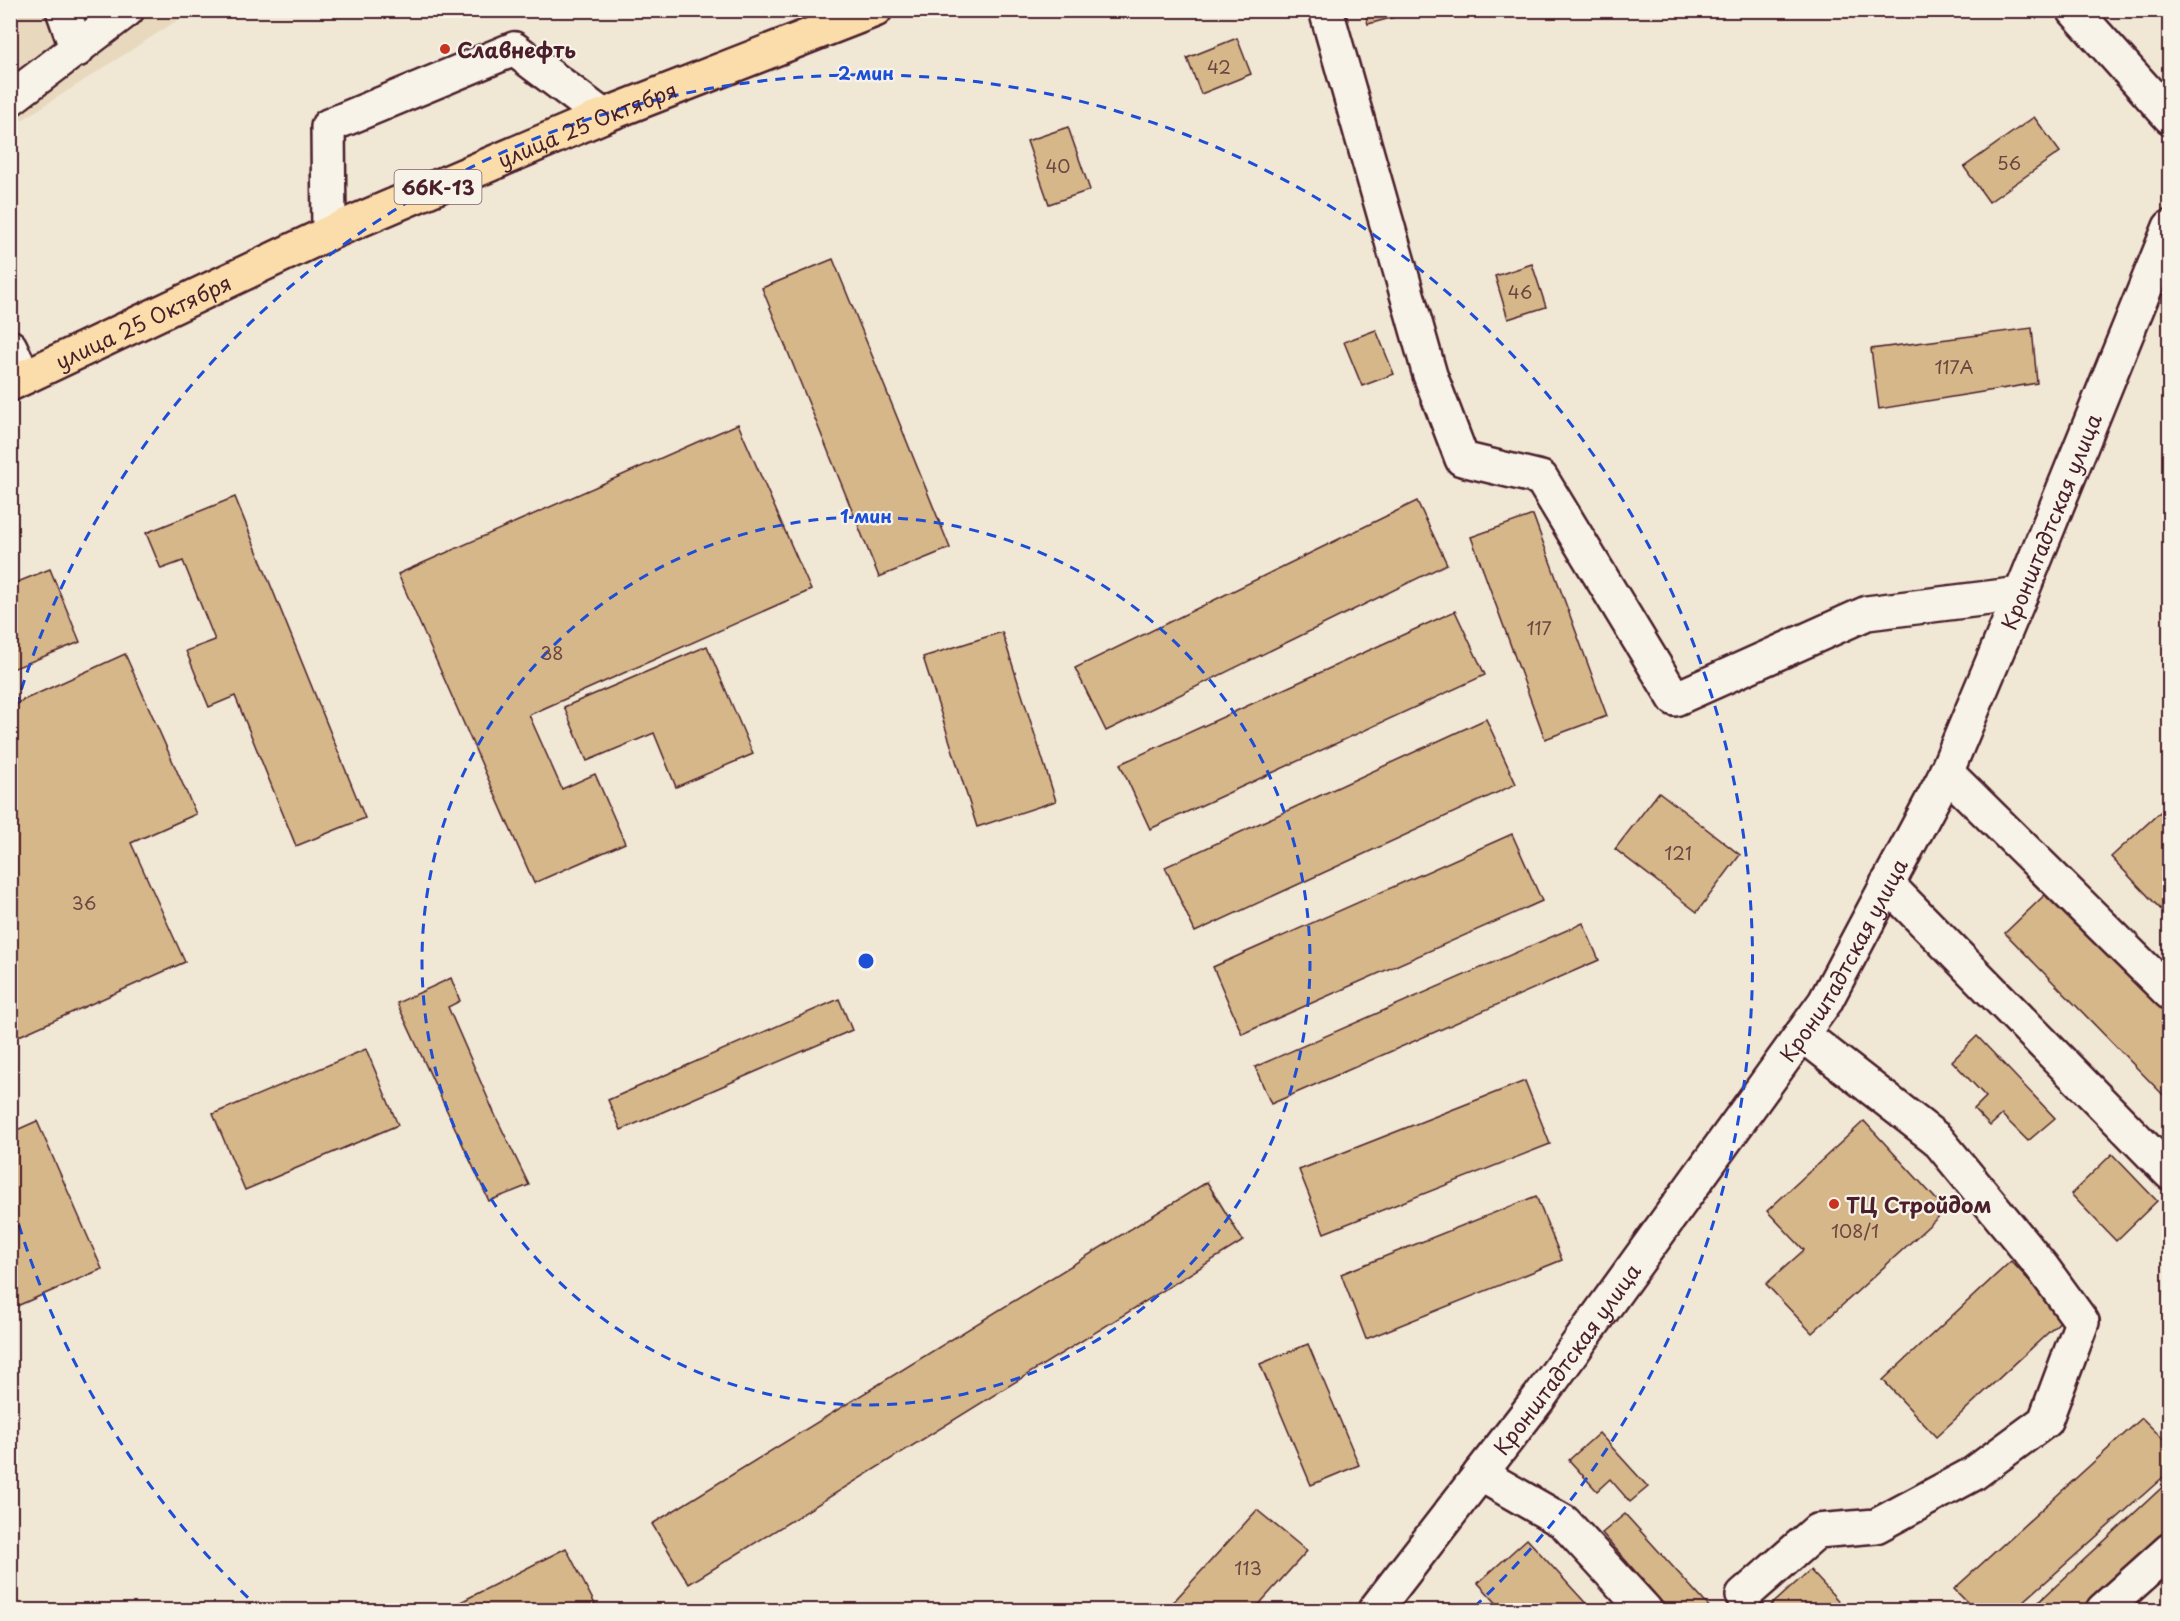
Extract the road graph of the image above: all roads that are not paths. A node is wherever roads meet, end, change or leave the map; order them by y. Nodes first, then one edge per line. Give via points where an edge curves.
1 (63, 10) edge
2 (127, 10) edge
3 (875, 10) edge
4 (1326, 10) edge
5 (2074, 10) edge
6 (77, 50) junction
7 (10, 99) edge
8 (603, 116) junction
9 (2169, 117) edge
10 (2169, 227) edge
11 (329, 233) junction
12 (10, 346) edge
13 (17, 380) edge
14 (2021, 594) junction
15 (1946, 772) junction
16 (1887, 884) junction
17 (2169, 993) edge
18 (1802, 1034) junction
19 (2169, 1173) edge
20 (1480, 1474) junction
21 (2169, 1550) edge
22 (1743, 1596) dead end
23 (1374, 1611) edge
24 (1645, 1611) edge
25 (2103, 1611) edge

1 - 6 street
2 - 6 street
3 - 8 main road, улица 25 Октября / 66К-13
4 - 14 street via 1430,375 1462,459 1541,478 1675,699 1867,613
5 - 9 street
6 - 7 street
8 - 11 main road, улица 25 Октября / 66К-13
8 - 11 street via 514,49 328,126
10 - 14 street, Кронштадтская улица
11 - 13 main road, улица 25 Октября / 66К-13
12 - 13 street
14 - 15 street, Кронштадтская улица
15 - 16 street, Кронштадтская улица
15 - 17 street
16 - 18 street, Кронштадтская улица via 1825,1002
16 - 19 street
18 - 20 street, Кронштадтская улица
18 - 22 street via 1937,1139 2082,1322 2044,1421 1973,1474 1876,1526 1817,1531
20 - 23 street, Кронштадтская улица
20 - 24 street via 1564,1522
21 - 25 street

